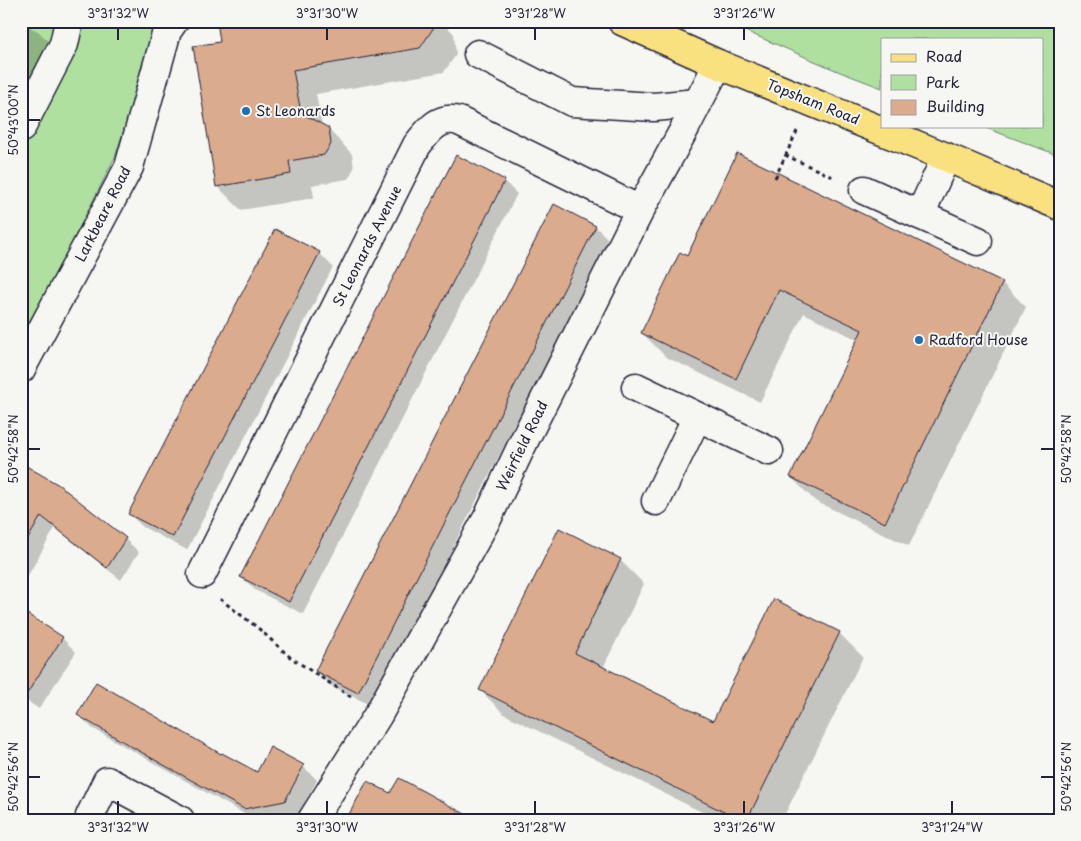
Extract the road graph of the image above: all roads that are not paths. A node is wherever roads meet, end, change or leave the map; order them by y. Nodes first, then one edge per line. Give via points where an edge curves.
1 (69, 21) edge
2 (174, 21) edge
3 (622, 21) edge
4 (478, 54) dead end
5 (718, 64) junction
6 (697, 104) junction
7 (21, 128) edge
8 (946, 157) junction
9 (864, 190) road end
10 (1060, 206) edge
11 (640, 210) junction
12 (920, 215) junction
13 (978, 241) dead end
14 (21, 369) edge
15 (636, 387) dead end
16 (697, 417) junction
17 (769, 451) dead end
18 (656, 501) dead end
19 (208, 585) road end
20 (90, 816) dead end
21 (180, 820) edge
22 (312, 820) edge

1 - 7 street via 64,44
2 - 14 street, Larkbeare Road via 167,31 129,167
3 - 5 main road, Topsham Road
4 - 6 street via 572,102 654,107
5 - 6 street, Weirfield Road
5 - 8 main road, Topsham Road
6 - 11 street, Weirfield Road
8 - 10 main road, Topsham Road
8 - 12 street
9 - 12 street
11 - 19 street, St Leonards Avenue via 459,121 441,121 431,128 417,145
11 - 22 street, Weirfield Road via 488,517 378,715
12 - 13 street
15 - 16 street
16 - 17 street
16 - 18 street
20 - 21 street via 107,781

